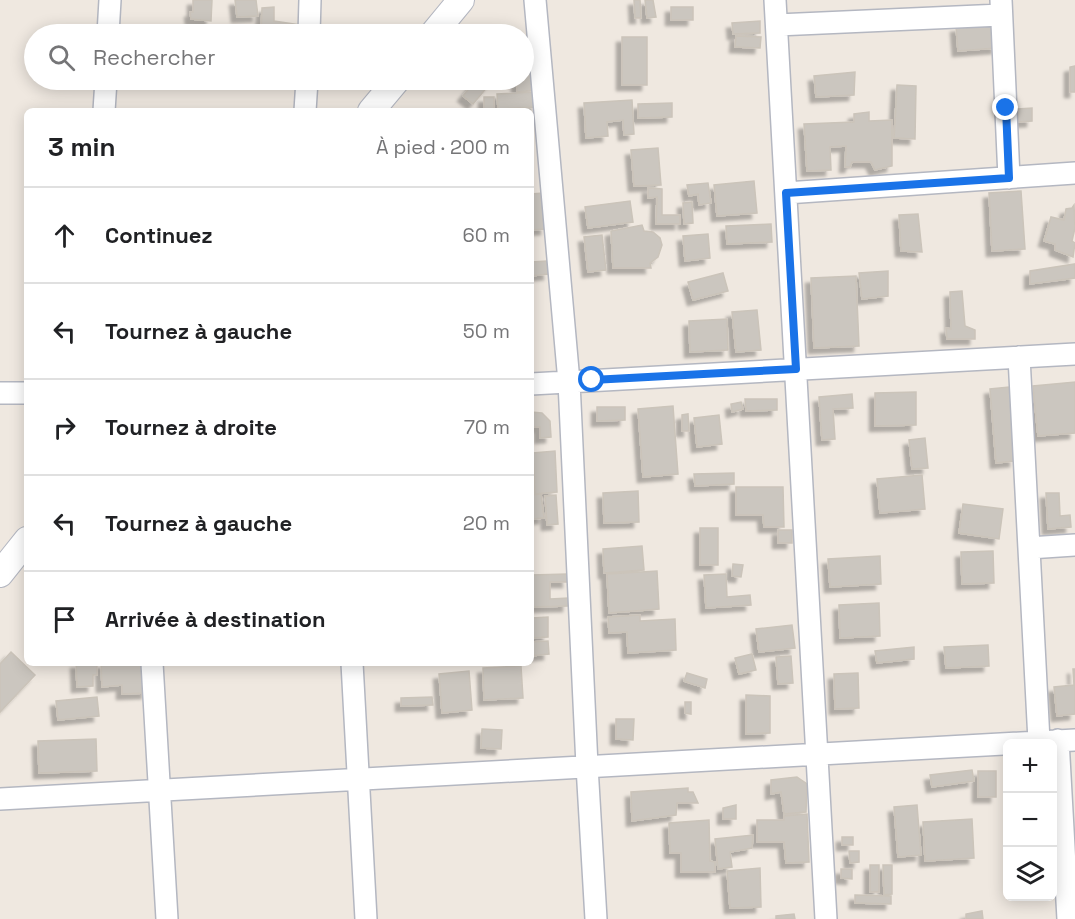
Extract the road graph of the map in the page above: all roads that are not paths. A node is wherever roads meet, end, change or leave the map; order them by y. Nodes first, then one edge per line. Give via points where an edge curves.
1 (110, 0) edge
2 (310, 0) edge
3 (461, 0) edge
4 (534, 0) edge
5 (776, 0) edge
6 (1001, 8) edge
7 (109, 24) edge
8 (309, 24) edge
9 (441, 24) edge
10 (777, 25) junction
11 (105, 90) edge
12 (306, 90) edge
13 (389, 90) edge
14 (104, 108) edge
15 (305, 108) edge
16 (374, 108) edge
17 (1075, 173) edge
18 (1009, 178) junction
19 (786, 193) junction
20 (1075, 354) edge
21 (1019, 357) junction
22 (796, 369) junction
23 (569, 381) junction
24 (534, 384) edge
25 (0, 393) edge
26 (24, 393) edge
27 (24, 544) edge
28 (1075, 545) edge
29 (1029, 548) junction
30 (0, 574) edge
31 (152, 666) edge
32 (352, 666) edge
33 (1058, 740) edge
34 (817, 753) junction
35 (586, 766) junction
36 (359, 779) junction
37 (160, 790) junction
38 (0, 799) edge
39 (167, 919) edge
40 (366, 919) edge
41 (596, 919) edge
42 (826, 919) edge
43 (1068, 919) edge

1 - 7 street
2 - 8 street
3 - 9 street
4 - 23 street
5 - 10 street
6 - 10 street
6 - 18 street
10 - 19 street
11 - 14 street
12 - 15 street
13 - 16 street
17 - 18 street
18 - 19 street
19 - 22 street
20 - 21 street
21 - 22 street
21 - 29 street
22 - 23 street
22 - 34 street
23 - 24 street
23 - 35 street
25 - 26 street
27 - 30 street
28 - 29 street
29 - 33 street
31 - 37 street
32 - 36 street
33 - 34 street
33 - 43 street
34 - 35 street
34 - 42 street
35 - 36 street
35 - 41 street
36 - 37 street
36 - 40 street
37 - 38 street
37 - 39 street

